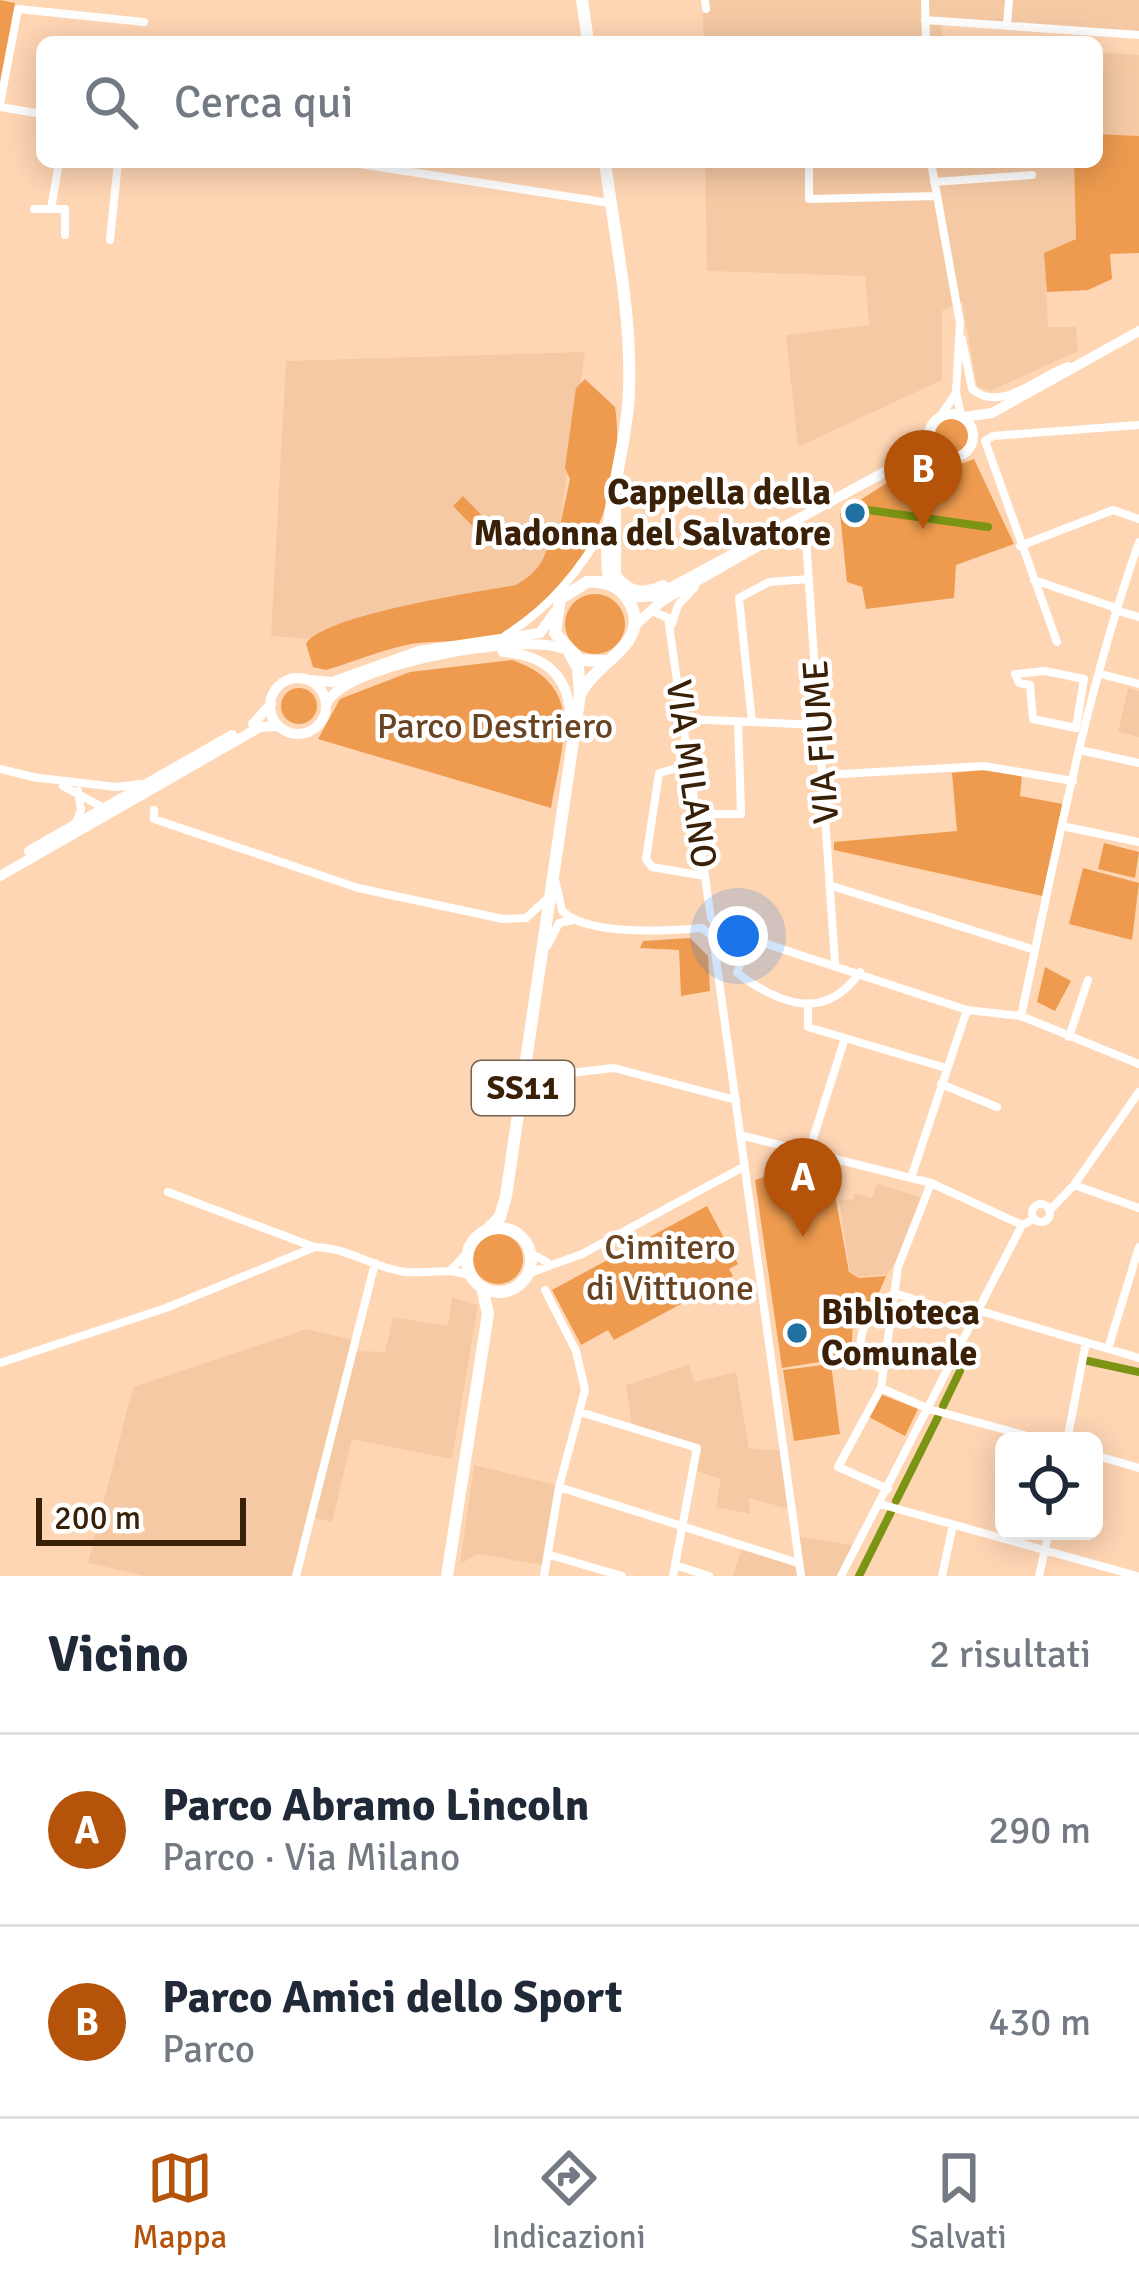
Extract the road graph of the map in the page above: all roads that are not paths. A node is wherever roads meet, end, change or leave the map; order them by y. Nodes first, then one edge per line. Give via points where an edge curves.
1 (582, 0) edge
2 (925, 0) edge
3 (1009, 0) edge
4 (925, 20) junction
5 (144, 22) dead end
6 (1007, 26) junction
7 (1139, 35) edge
8 (587, 36) edge
9 (926, 36) edge
10 (0, 106) edge
11 (36, 113) edge
12 (58, 168) edge
13 (117, 168) edge
14 (385, 168) edge
15 (606, 168) edge
16 (809, 168) edge
17 (932, 168) edge
18 (1032, 176) dead end
19 (934, 182) junction
20 (937, 196) junction
21 (610, 203) junction
22 (34, 209) dead end
23 (51, 209) junction
24 (64, 235) dead end
25 (110, 241) dead end
26 (960, 322) junction
27 (1139, 331) edge
28 (1087, 359) junction
29 (956, 392) junction
30 (992, 413) junction
31 (962, 416) junction
32 (940, 417) junction
33 (1139, 425) edge
34 (930, 432) junction
35 (974, 437) junction
36 (938, 454) junction
37 (911, 458) junction
38 (617, 494) junction
39 (614, 512) junction
40 (1139, 519) edge
41 (821, 529) dead end
42 (609, 540) junction
43 (1139, 542) edge
44 (1020, 546) junction
45 (702, 574) junction
46 (809, 579) junction
47 (1033, 580) junction
48 (587, 582) junction
49 (610, 584) junction
50 (627, 598) junction
51 (556, 609) junction
52 (1116, 609) junction
53 (648, 611) junction
54 (1139, 617) edge
55 (635, 625) junction
56 (671, 631) junction
57 (499, 640) junction
58 (1057, 643) dead end
59 (567, 651) junction
60 (606, 661) junction
61 (416, 662) junction
62 (1101, 674) junction
63 (1084, 679) joint
64 (310, 680) junction
65 (1139, 684) edge
66 (580, 694) junction
67 (271, 704) junction
68 (326, 705) junction
69 (683, 719) junction
70 (738, 722) junction
71 (752, 722) junction
72 (820, 725) junction
73 (279, 726) junction
74 (1080, 749) junction
75 (572, 760) junction
76 (1139, 763) edge
77 (689, 765) junction
78 (0, 769) edge
79 (823, 775) junction
80 (32, 777) junction
81 (170, 779) junction
82 (1073, 781) junction
83 (147, 782) junction
84 (93, 785) junction
85 (77, 790) junction
86 (102, 807) junction
87 (154, 810) dead end
88 (696, 814) junction
89 (75, 823) junction
90 (1062, 826) junction
91 (1139, 842) edge
92 (51, 847) junction
93 (0, 872) edge
94 (555, 876) junction
95 (705, 876) junction
96 (830, 885) junction
97 (711, 917) junction
98 (526, 918) junction
99 (574, 920) junction
100 (702, 928) junction
101 (717, 933) junction
102 (750, 934) junction
103 (1035, 950) junction
104 (836, 963) junction
105 (860, 972) junction
106 (539, 980) junction
107 (1088, 980) dead end
108 (808, 1007) junction
109 (967, 1010) junction
110 (1021, 1016) junction
111 (1069, 1037) junction
112 (845, 1038) junction
113 (1139, 1064) edge
114 (946, 1068) junction
115 (571, 1073) dead end
116 (941, 1084) junction
117 (1139, 1092) edge
118 (736, 1100) junction
119 (997, 1107) dead end
120 (740, 1135) junction
121 (809, 1151) junction
122 (745, 1166) junction
123 (911, 1178) junction
124 (931, 1183) junction
125 (1074, 1186) junction
126 (169, 1192) dead end
127 (1134, 1192) dead end
128 (506, 1196) junction
129 (1134, 1207) edge
130 (1022, 1225) junction
131 (488, 1229) junction
132 (514, 1231) junction
133 (315, 1247) junction
134 (1139, 1247) edge
135 (467, 1253) junction
136 (530, 1253) junction
137 (375, 1263) junction
138 (548, 1263) junction
139 (450, 1270) junction
140 (1135, 1273) edge
141 (527, 1274) junction
142 (471, 1276) junction
143 (482, 1287) junction
144 (545, 1290) dead end
145 (506, 1291) junction
146 (894, 1293) junction
147 (488, 1314) junction
148 (976, 1314) junction
149 (1086, 1342) junction
150 (1108, 1349) junction
151 (1139, 1358) edge
152 (0, 1363) edge
153 (884, 1370) junction
154 (881, 1388) junction
155 (929, 1409) junction
156 (580, 1412) junction
157 (1013, 1432) edge
158 (1069, 1432) edge
159 (1103, 1458) edge
160 (1139, 1468) edge
161 (560, 1487) junction
162 (888, 1489) junction
163 (880, 1504) junction
164 (953, 1525) junction
165 (683, 1526) junction
166 (1047, 1540) edge
167 (1045, 1551) junction
168 (550, 1555) junction
169 (799, 1563) junction
170 (674, 1571) edge
171 (296, 1576) edge
172 (447, 1576) edge
173 (544, 1576) edge
174 (622, 1576) edge
175 (709, 1576) edge
176 (801, 1576) edge
177 (842, 1576) edge
178 (942, 1576) edge
179 (1040, 1576) edge
180 (1137, 1576) edge

1 - 8 main road
2 - 4 street
3 - 6 street
4 - 6 street
4 - 9 street
5 - 10 street via 18,9
6 - 7 street
10 - 11 street
12 - 23 street
13 - 25 street
14 - 21 street
15 - 21 main road
16 - 20 street via 809,199
17 - 19 street
18 - 19 street
19 - 20 street
20 - 26 street
21 - 38 main road via 630,365
22 - 23 street
23 - 24 street via 65,209
26 - 28 street via 968,379 983,398 1005,397
26 - 29 street
27 - 28 main road
28 - 30 main road
29 - 31 street
29 - 32 street
30 - 31 main road
30 - 35 main road
31 - 32 main road
31 - 35 main road
32 - 34 main road
33 - 44 street via 985,441
34 - 36 main road
34 - 37 main road
35 - 36 main road via 958,457
36 - 37 main road
37 - 45 main road
38 - 39 main road
38 - 45 main road via 613,566 627,587 641,592
39 - 42 main road
39 - 57 street via 551,601
40 - 44 street via 1113,510
41 - 46 street, VIA FIUME via 806,539
42 - 48 main road
42 - 49 main road
43 - 52 street
44 - 47 street
45 - 50 main road via 649,599
45 - 53 main road
45 - 56 street via 678,605
46 - 71 street via 769,582 739,598
46 - 72 street, VIA FIUME
47 - 52 street
47 - 58 street
48 - 49 main road
48 - 51 main road
49 - 50 main road
50 - 55 main road
51 - 57 main road via 540,633
51 - 59 main road via 555,633
52 - 54 street
52 - 62 street
53 - 55 main road
53 - 56 street via 666,612
55 - 60 main road via 626,647
56 - 69 street, VIA MILANO
57 - 64 main road via 385,659 324,684
59 - 60 main road
59 - 61 main road via 525,642
59 - 66 main road
60 - 66 main road
61 - 68 main road via 347,682
61 - 75 main road via 504,651 540,658 566,686
62 - 65 street
62 - 74 street
63 - 63 street via 1076,728 1033,719 1030,685 1015,674 1045,670
64 - 67 main road via 283,682
64 - 68 main road
66 - 75 main road
67 - 73 main road
67 - 83 main road via 261,719
68 - 73 main road via 310,731
69 - 70 street
69 - 77 street, VIA MILANO
70 - 71 street
70 - 88 street via 741,814
71 - 72 street
72 - 79 street, VIA FIUME
73 - 81 main road via 260,727
74 - 76 street
74 - 82 street
75 - 94 main road
77 - 88 street, VIA MILANO
77 - 95 street via 658,773 646,859 652,867
78 - 80 street
79 - 82 street via 983,766
79 - 96 street, VIA FIUME
80 - 84 street
80 - 85 street
81 - 86 street
81 - 92 main road
82 - 90 street
83 - 84 street
83 - 86 main road
84 - 86 street
85 - 86 street
85 - 89 street
86 - 89 main road
86 - 92 street
87 - 98 street via 154,819 358,888
88 - 95 street, VIA MILANO
89 - 93 main road
90 - 91 street
90 - 103 street
92 - 93 main road
94 - 98 street via 542,909
94 - 99 street via 562,911
94 - 106 main road
95 - 97 street, VIA MILANO
96 - 103 street
96 - 104 street, VIA FIUME
97 - 100 street, VIA MILANO
97 - 101 street, VIA MILANO
98 - 106 street via 541,932
99 - 100 street via 655,932
99 - 106 street via 554,929
100 - 101 street
101 - 102 street
101 - 118 street
102 - 104 street
102 - 108 street via 737,973
103 - 110 street
104 - 105 street
105 - 108 street via 837,996
105 - 109 street
106 - 128 main road, SS11
107 - 111 street
108 - 112 street via 808,1027
109 - 110 street
109 - 114 street
110 - 111 street
111 - 113 street
112 - 114 street
112 - 121 street
114 - 116 street
115 - 118 street via 614,1068
116 - 119 street
116 - 123 street
117 - 125 street
118 - 120 street
120 - 121 street
120 - 122 street
121 - 123 street
122 - 138 street via 582,1254
122 - 169 street
123 - 124 street
124 - 130 street
124 - 146 street
125 - 129 street
125 - 130 street via 1046,1221
126 - 133 street
127 - 129 street
128 - 131 main road
128 - 132 main road
130 - 148 street
131 - 132 main road
131 - 135 main road
132 - 136 main road
133 - 137 street
133 - 152 street
134 - 140 street
135 - 139 street
135 - 142 main road
136 - 138 street
136 - 141 main road
137 - 139 street via 404,1272
137 - 171 street
138 - 141 street
139 - 142 street
140 - 150 street
141 - 145 main road
142 - 143 main road
143 - 145 main road
143 - 147 main road
144 - 156 street via 576,1352 585,1390
145 - 147 main road
146 - 148 street
146 - 153 street
146 - 153 street via 861,1332 862,1359
147 - 172 main road
148 - 149 street
148 - 155 street
149 - 150 street
149 - 158 street
150 - 151 street
153 - 154 street
154 - 155 street
154 - 162 street via 838,1467
155 - 157 street
155 - 162 street
156 - 161 street
156 - 165 street via 698,1448
159 - 160 street
161 - 165 street
161 - 168 street
162 - 163 street
163 - 164 street
163 - 177 street
164 - 167 street
164 - 178 street
165 - 169 street
165 - 170 street
166 - 167 street
167 - 179 street
167 - 180 street
168 - 173 street
168 - 174 street
169 - 176 street
170 - 175 street

